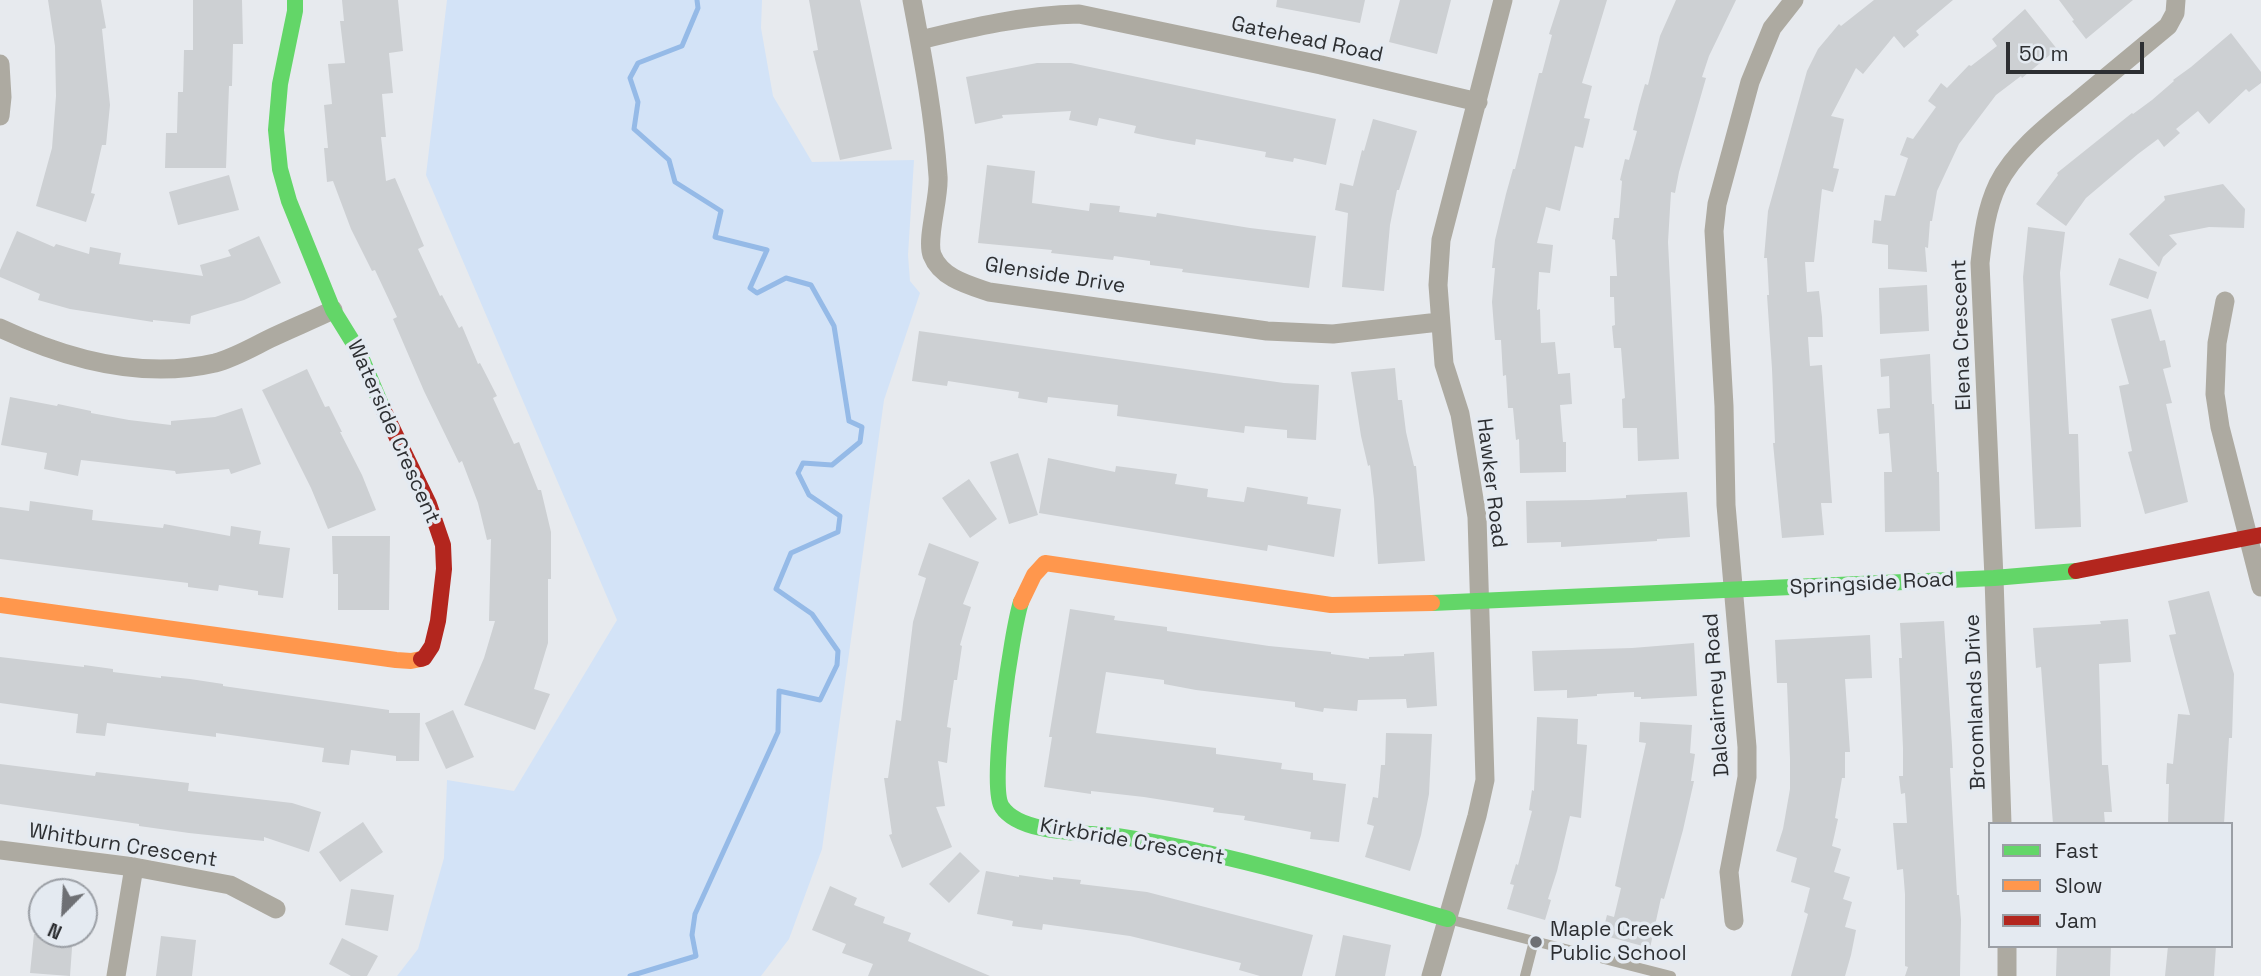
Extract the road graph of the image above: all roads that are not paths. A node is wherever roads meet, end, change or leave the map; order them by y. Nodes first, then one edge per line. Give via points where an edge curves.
1 (295, 0) edge
2 (912, 0) edge
3 (1503, 0) edge
4 (1794, 0) edge
5 (2176, 0) edge
6 (920, 40) junction
7 (0, 64) edge
8 (1478, 102) junction
9 (0, 116) edge
10 (2225, 301) dead end
11 (333, 310) junction
12 (1439, 322) junction
13 (0, 328) edge
14 (2255, 536) edge
15 (1994, 578) junction
16 (2261, 587) edge
17 (1732, 590) junction
18 (1480, 601) junction
19 (0, 605) edge
20 (2002, 822) edge
21 (0, 850) edge
22 (134, 867) junction
23 (276, 909) dead end
24 (1448, 919) junction
25 (1734, 921) dead end
26 (1534, 941) junction
27 (2007, 948) edge
28 (116, 976) edge
29 (1431, 976) edge
30 (1525, 976) edge
31 (1671, 976) edge
32 (2007, 976) edge

1 - 11 street, Waterside Crescent via 280,83 276,130 280,169
2 - 6 street, Glenside Drive
3 - 8 street, Hawker Road
4 - 17 street via 1772,28 1749,82 1714,231
5 - 15 street, Elena Crescent via 2168,26 2015,158 1990,205 1980,263
6 - 8 street, Gatehead Road via 989,23 1079,14
6 - 12 street, Glenside Drive via 939,177 931,253 937,265 955,279 989,292 1267,331 1333,334
7 - 9 street
8 - 12 street, Hawker Road via 1441,240
10 - 14 street via 2215,394 2220,427
11 - 13 street via 243,353 180,369 103,364 59,353
11 - 19 street, Waterside Crescent via 359,352 429,504 443,545 438,621 424,658 396,660
12 - 18 street, Hawker Road via 1476,517
14 - 15 street, Springside Road via 2087,570
14 - 16 street
15 - 17 street, Springside Road
15 - 20 street, Broomlands Drive
17 - 18 street, Springside Road
17 - 25 street, Dalcairney Road via 1747,747 1747,777 1729,872
18 - 24 street, Hawker Road via 1485,780
18 - 24 street, Kirkbride Crescent via 1331,605 1045,563 1026,584 1019,606 998,764 1000,804 1025,822 1173,845
21 - 22 street, Whitburn Crescent
22 - 23 street, Whitburn Crescent via 230,885
22 - 28 street
24 - 26 lane
24 - 29 street, Hawker Road
26 - 30 lane
26 - 31 lane
27 - 32 street

